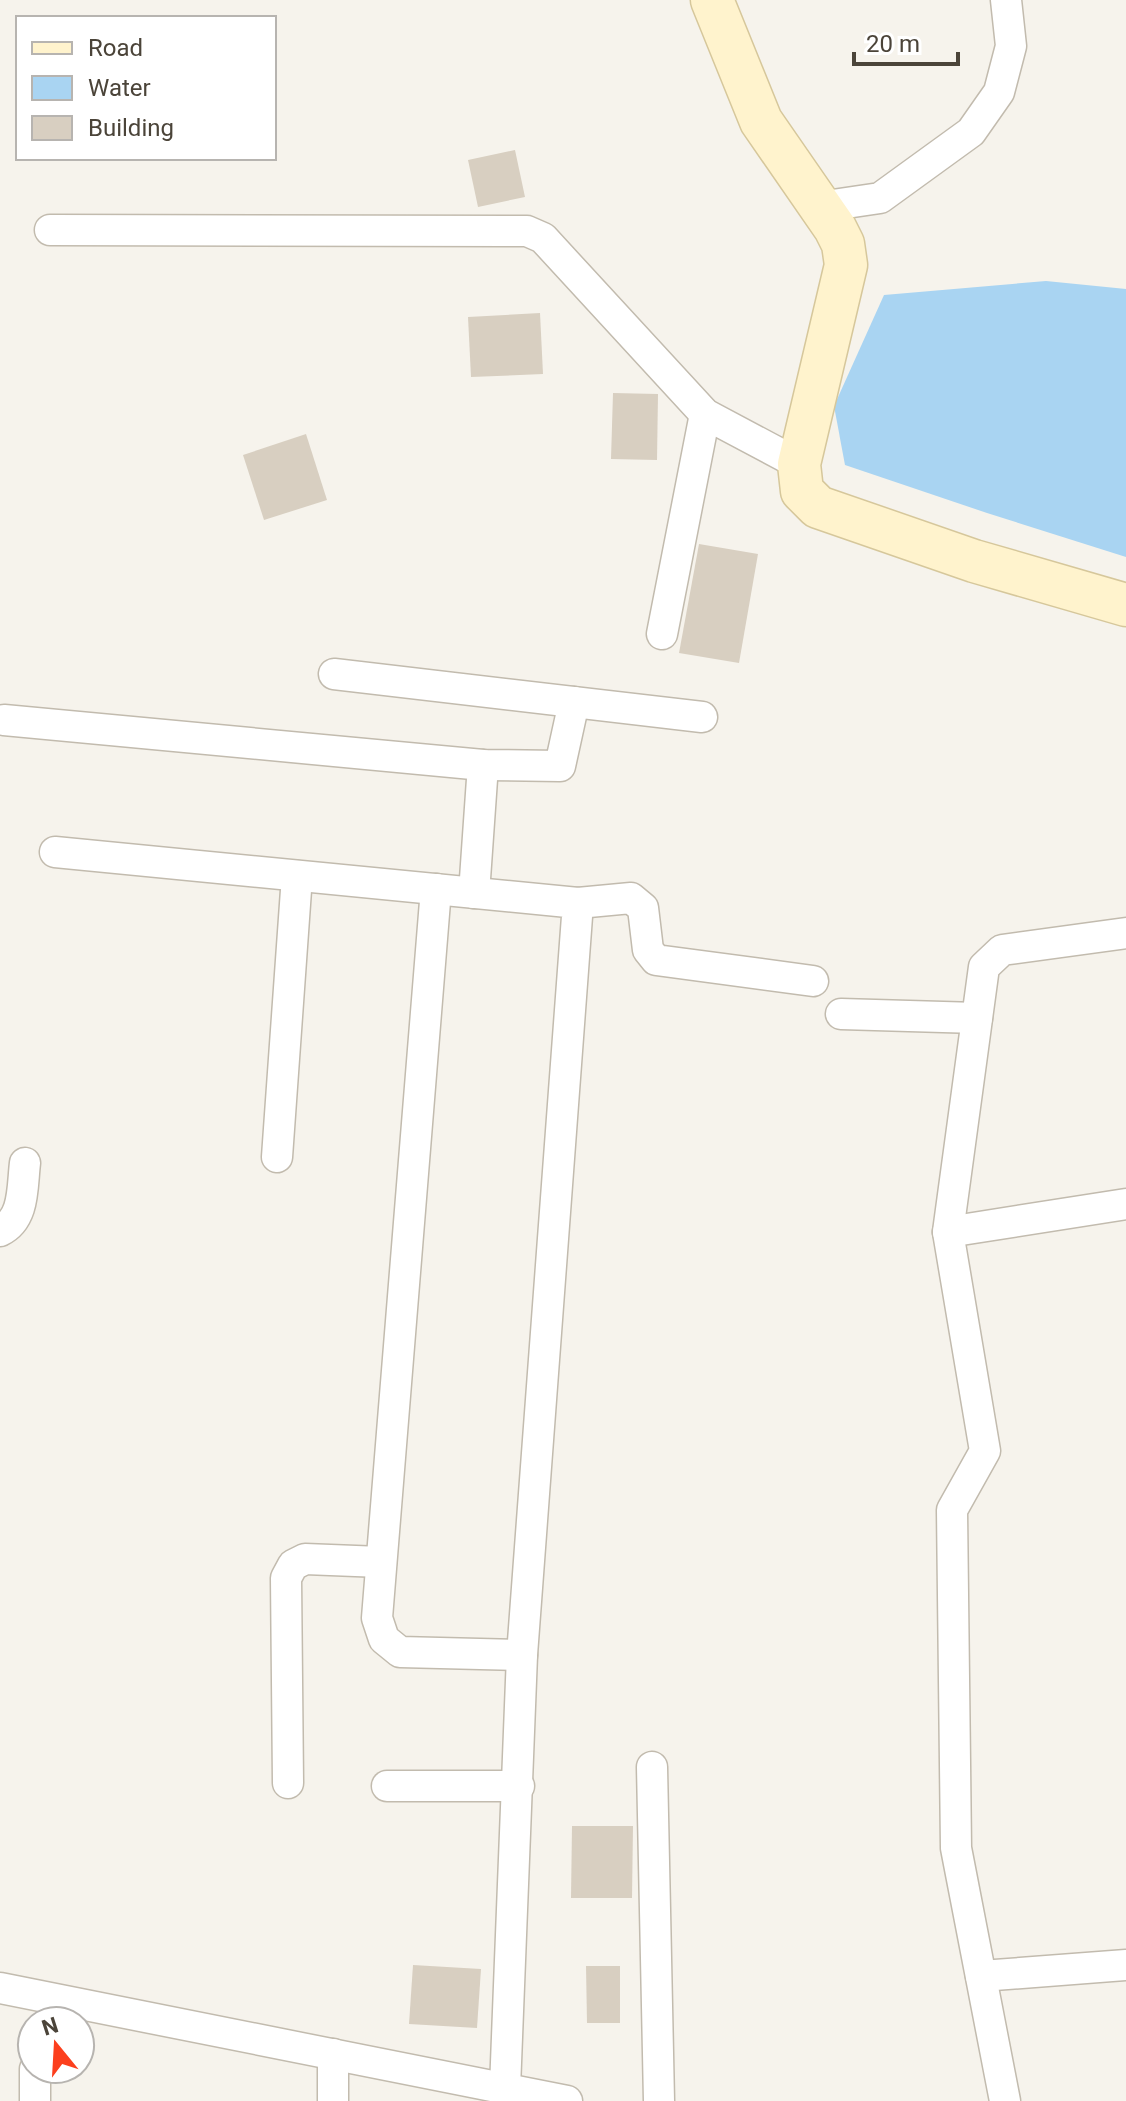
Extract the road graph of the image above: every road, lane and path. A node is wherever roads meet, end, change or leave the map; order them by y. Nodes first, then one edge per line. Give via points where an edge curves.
1 (712, 0) edge
2 (1006, 0) edge
3 (819, 207) junction
4 (50, 230) dead end
5 (705, 414) junction
6 (799, 464) junction
7 (1126, 605) edge
8 (662, 634) dead end
9 (334, 674) dead end
10 (574, 702) junction
11 (702, 717) dead end
12 (4, 720) dead end
13 (483, 765) junction
14 (55, 852) dead end
15 (297, 876) junction
16 (436, 889) junction
17 (474, 893) junction
18 (578, 903) junction
19 (1126, 933) edge
20 (813, 981) dead end
21 (841, 1014) dead end
22 (977, 1018) junction
23 (277, 1157) dead end
24 (25, 1163) dead end
25 (1126, 1204) edge
26 (0, 1231) edge
27 (948, 1232) junction
28 (381, 1562) junction
29 (522, 1655) junction
30 (652, 1767) dead end
31 (288, 1783) dead end
32 (387, 1786) dead end
33 (519, 1786) junction
34 (1126, 1965) edge
35 (981, 1976) junction
36 (0, 1988) edge
37 (30, 2005) edge
38 (96, 2017) edge
39 (333, 2054) junction
40 (505, 2088) junction
41 (333, 2101) edge
42 (567, 2101) edge
43 (659, 2101) edge
44 (1005, 2101) edge

1 - 3 street via 761,121
2 - 3 street via 1011,46 999,92 971,132 880,198
3 - 6 street via 843,244 846,265
4 - 5 street via 527,231 543,238
5 - 6 street
5 - 8 street
6 - 7 street via 802,491 818,507 974,561
9 - 10 street
10 - 11 street
10 - 13 street via 560,766
12 - 13 street
13 - 17 street
14 - 15 street
15 - 16 street
15 - 23 street
16 - 17 street
16 - 28 street
17 - 18 street
18 - 20 street via 631,898 643,908 648,950 656,960
18 - 29 street
19 - 22 street via 1002,950 984,967
21 - 22 street
22 - 27 street
24 - 26 street via 18,1214
25 - 27 street
27 - 35 street via 985,1451 952,1510 956,1848
28 - 29 street via 377,1618 384,1639 400,1652
28 - 31 street via 305,1559 293,1565 286,1578
29 - 33 street
30 - 43 street
32 - 33 street
33 - 40 street
34 - 35 street
35 - 44 street
36 - 37 street
38 - 39 street
39 - 40 street
39 - 41 street
40 - 42 street

